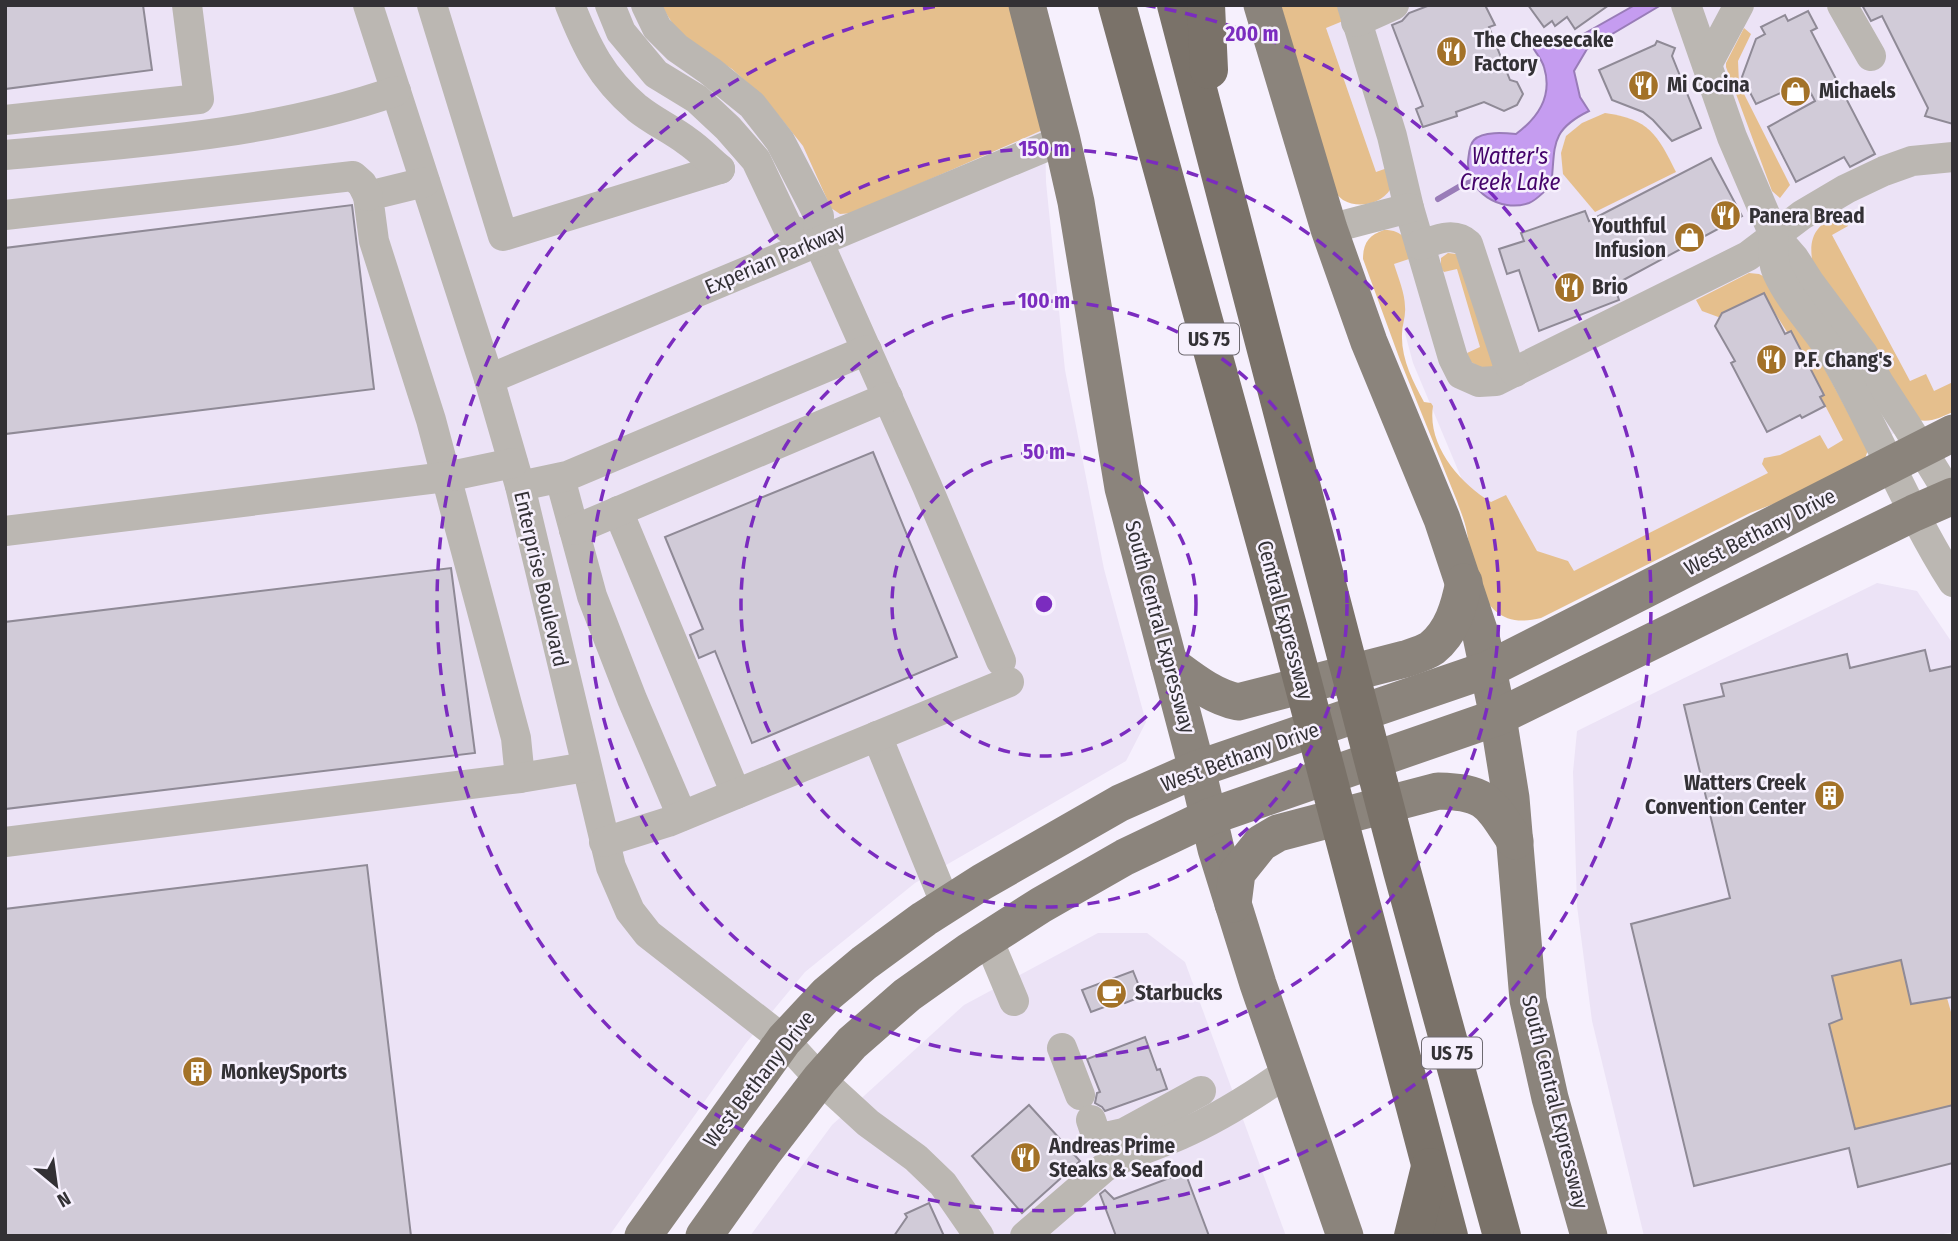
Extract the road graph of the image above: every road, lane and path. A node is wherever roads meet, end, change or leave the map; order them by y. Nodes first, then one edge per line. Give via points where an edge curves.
1 (187, 5) edge
2 (368, 5) edge
3 (432, 5) edge
4 (570, 5) edge
5 (1027, 5) edge
6 (1117, 5) edge
7 (1176, 5) edge
8 (1206, 5) edge
9 (1262, 5) edge
10 (1394, 5) edge
11 (1739, 5) edge
12 (1842, 5) edge
13 (1688, 9) edge
14 (649, 11) edge
15 (1354, 13) edge
16 (615, 18) edge
17 (587, 47) junction
18 (1871, 56) dead end
19 (1708, 63) junction
20 (396, 91) junction
21 (5, 120) edge
22 (766, 123) junction
23 (1062, 140) junction
24 (742, 144) junction
25 (1213, 149) junction
26 (5, 155) edge
27 (1953, 157) edge
28 (425, 182) junction
29 (368, 196) junction
30 (1409, 208) junction
31 (5, 215) edge
32 (1329, 229) junction
33 (1774, 235) junction
34 (818, 241) junction
35 (1420, 245) junction
36 (867, 350) junction
37 (1515, 372) junction
38 (489, 379) junction
39 (888, 397) junction
40 (1922, 449) edge
41 (516, 475) junction
42 (446, 477) junction
43 (560, 478) junction
44 (1952, 498) edge
45 (618, 511) junction
46 (1914, 513) junction
47 (574, 530) junction
48 (5, 531) edge
49 (1464, 582) junction
50 (1953, 582) edge
51 (1169, 663) junction
52 (1489, 669) junction
53 (1180, 704) junction
54 (1499, 717) junction
55 (877, 736) junction
56 (586, 766) junction
57 (1197, 769) junction
58 (520, 778) junction
59 (736, 794) junction
60 (1120, 803) junction
61 (682, 816) junction
62 (1209, 817) junction
63 (1516, 841) junction
64 (5, 842) edge
65 (604, 842) junction
66 (1233, 904) junction
67 (946, 905) junction
68 (988, 939) junction
69 (1014, 1001) dead end
70 (783, 1041) junction
71 (1062, 1048) dead end
72 (1289, 1071) junction
73 (820, 1079) junction
74 (1201, 1091) dead end
75 (1430, 1165) junction
76 (643, 1236) edge
77 (704, 1236) edge
78 (979, 1236) edge
79 (1025, 1236) edge
80 (1345, 1236) edge
81 (1413, 1236) edge
82 (1449, 1236) edge
83 (1502, 1236) edge
84 (1589, 1236) edge

1 - 21 street via 199,99
2 - 20 street, Enterprise Boulevard
3 - 17 street via 503,236 720,169 630,101
4 - 17 street
5 - 23 main road, South Central Expressway
6 - 75 highway, Central Expressway / US 75
7 - 25 highway, US 75
8 - 25 highway
9 - 32 main road
10 - 15 street
11 - 19 street
12 - 18 street
13 - 19 street
14 - 16 street
14 - 22 street via 657,28 677,48 752,105
15 - 30 street
16 - 17 street
16 - 24 street via 656,74 696,99
19 - 33 street via 1732,137
20 - 26 street via 268,125
20 - 28 street, Enterprise Boulevard
22 - 24 street
22 - 34 street via 819,216
23 - 34 street, Experian Parkway
23 - 51 main road, South Central Expressway via 1083,239 1123,488
24 - 34 street via 756,160 788,228
25 - 83 highway, US 75
27 - 33 street via 1912,161 1884,171
28 - 29 street
28 - 38 street, Enterprise Boulevard
29 - 31 street via 353,176
29 - 42 street via 374,241
30 - 32 street
30 - 35 street
32 - 49 main road
33 - 37 street via 1748,256
33 - 40 street via 1863,354
34 - 36 street
34 - 38 street, Experian Parkway
35 - 37 street via 1449,237 1468,244 1507,362
35 - 37 street via 1461,374 1479,382 1496,381
36 - 39 street
36 - 43 street
38 - 41 street, Enterprise Boulevard
39 - 45 street
39 - 55 street via 1005,671
40 - 44 street
40 - 46 street
40 - 52 main road, West Bethany Drive
41 - 42 street
41 - 43 street
41 - 56 street, Enterprise Boulevard
42 - 48 street
42 - 58 street via 516,738
43 - 47 street
44 - 46 main road
45 - 47 street
45 - 59 street
46 - 50 street
46 - 54 main road
47 - 61 street via 592,596
49 - 51 main road via 1459,608 1446,633 1430,649 1405,659 1238,702 1209,692
49 - 52 main road
51 - 53 main road, South Central Expressway
52 - 54 main road, South Central Expressway
52 - 57 main road, West Bethany Drive
53 - 57 main road, South Central Expressway
53 - 60 main road via 1163,760
54 - 62 main road
54 - 63 main road, South Central Expressway
55 - 59 street
55 - 67 street
56 - 58 street
56 - 65 street, Enterprise Boulevard
57 - 60 main road, West Bethany Drive
57 - 62 main road, South Central Expressway
58 - 64 street
59 - 61 street
60 - 67 main road, West Bethany Drive
61 - 65 street
62 - 66 main road, South Central Expressway
62 - 68 main road via 1125,857
63 - 66 main road via 1481,798 1438,791 1278,833 1261,843 1237,873
63 - 84 main road, South Central Expressway via 1528,1000
65 - 70 street, Enterprise Boulevard via 630,911 648,934
66 - 72 main road, South Central Expressway
67 - 70 main road, West Bethany Drive via 864,963
68 - 69 street
68 - 73 main road via 907,995 852,1043
70 - 73 street, Enterprise Boulevard
70 - 76 main road, West Bethany Drive
71 - 74 street via 1095,1132 1106,1137 1124,1133
72 - 79 street via 1211,1119 1105,1167
72 - 80 main road, South Central Expressway
73 - 77 main road
73 - 78 street, Enterprise Boulevard via 943,1184
75 - 81 highway
75 - 82 highway, Central Expressway / US 75

